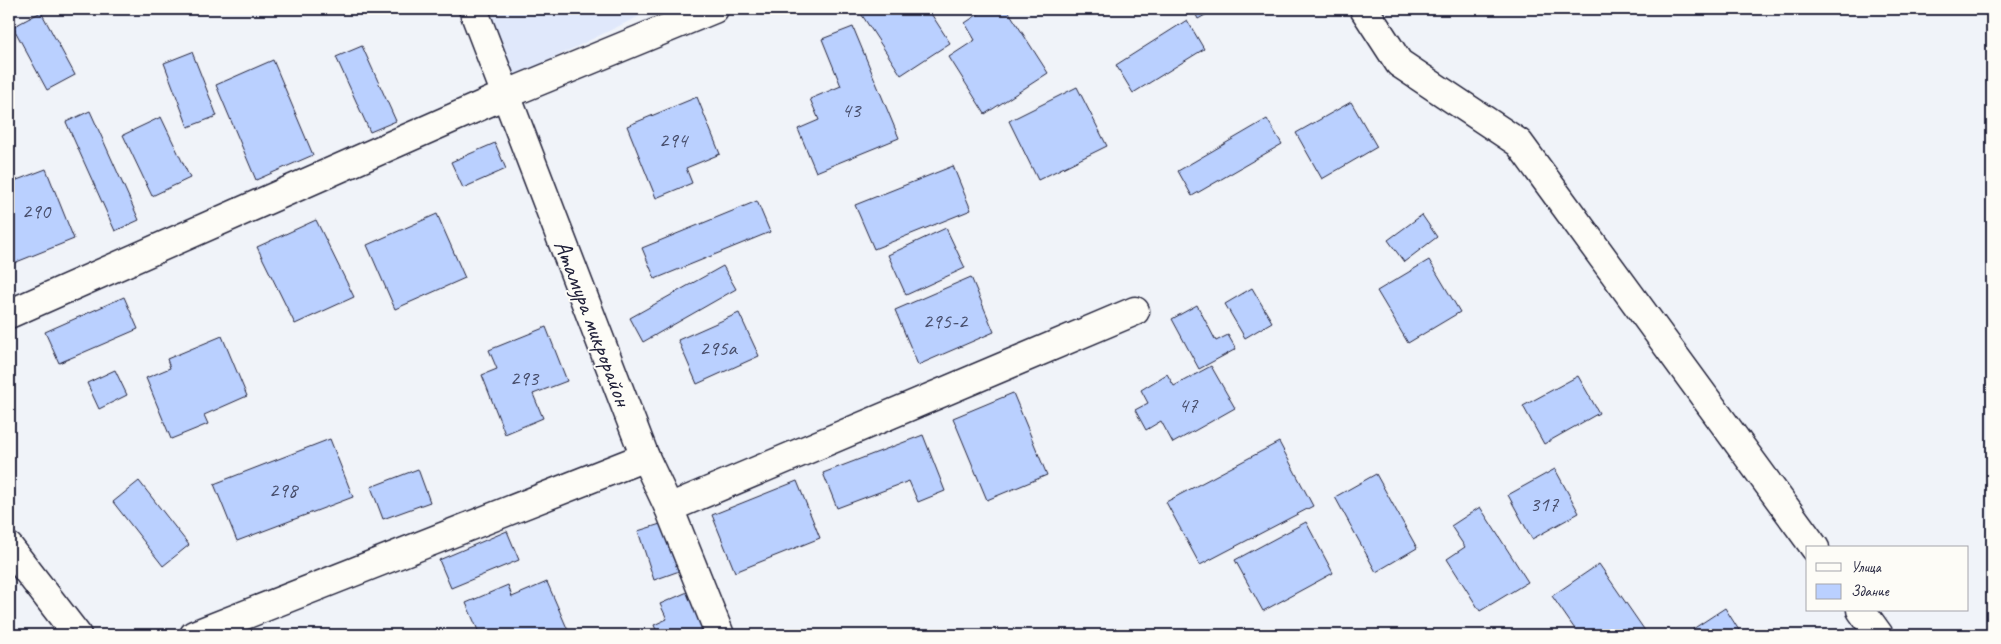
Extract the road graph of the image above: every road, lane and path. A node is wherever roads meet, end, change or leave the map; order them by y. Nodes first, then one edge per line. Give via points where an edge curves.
1 (473, 9) edge
2 (714, 9) edge
3 (1364, 9) edge
4 (505, 95) junction
5 (1135, 311) dead end
6 (9, 314) edge
7 (645, 457) junction
8 (669, 508) junction
9 (1814, 546) edge
10 (9, 547) edge
11 (1863, 612) edge
12 (77, 635) edge
13 (194, 635) edge
14 (720, 635) edge
15 (1880, 635) edge

1 - 4 street, Атамура микрорайон
2 - 4 street
3 - 9 street via 1399,63 1519,143
4 - 6 street
4 - 7 street, Атамура микрорайон
5 - 8 street
7 - 8 street, Атамура микрорайон
7 - 13 street
8 - 14 street, Атамура микрорайон
10 - 12 street
11 - 15 street

